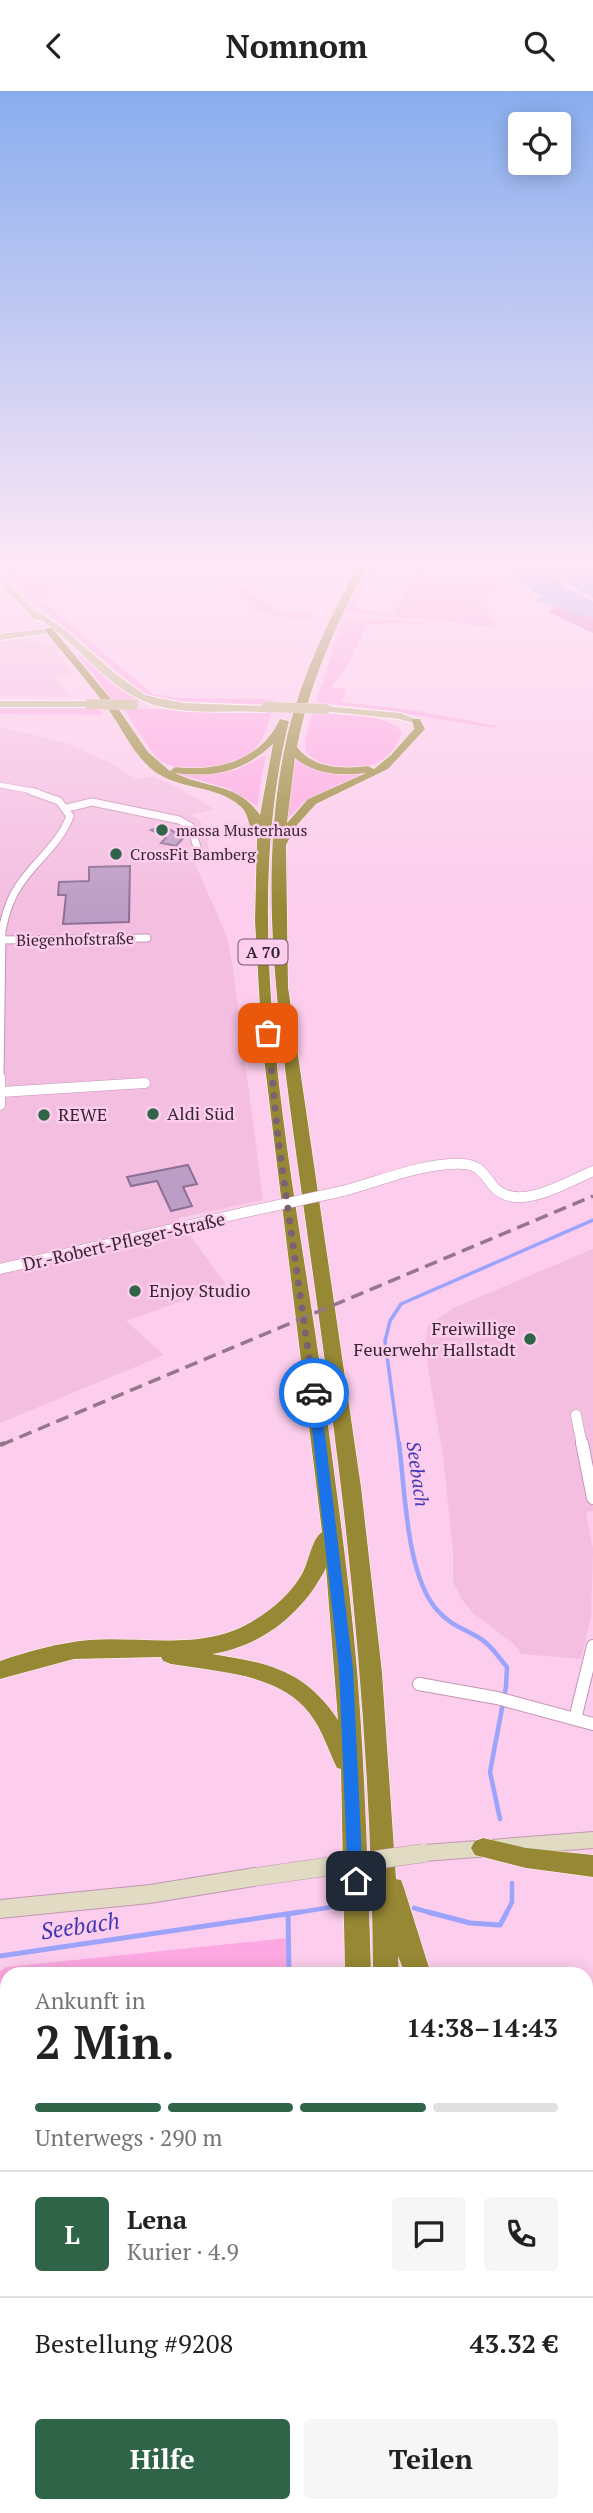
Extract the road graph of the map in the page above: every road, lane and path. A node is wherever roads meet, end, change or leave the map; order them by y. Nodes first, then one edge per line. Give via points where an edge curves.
1 (91, 681) edge
2 (122, 681) edge
3 (298, 681) edge
4 (309, 681) edge
5 (0, 704) edge
6 (206, 706) junction
7 (411, 723) joint
8 (282, 726) junction
9 (290, 745) junction
10 (152, 763) junction
11 (388, 763) junction
12 (0, 785) edge
13 (67, 807) junction
14 (270, 850) junction
15 (199, 854) dead end
16 (147, 938) dead end
17 (1, 940) edge
18 (145, 1083) dead end
19 (1, 1092) edge
20 (0, 1105) edge
21 (593, 1171) edge
22 (0, 1269) edge
23 (576, 1415) dead end
24 (593, 1498) edge
25 (329, 1524) junction
26 (593, 1646) edge
27 (147, 1650) junction
28 (0, 1670) edge
29 (419, 1684) dead end
30 (575, 1719) junction
31 (593, 1724) edge
32 (352, 1784) junction
33 (593, 1840) edge
34 (483, 1848) junction
35 (384, 1857) junction
36 (593, 1866) edge
37 (0, 1909) edge
38 (358, 1967) edge
39 (386, 1967) edge
40 (415, 1967) edge

1 - 10 highway
2 - 6 main road via 153,701
3 - 8 highway, A 70
4 - 9 highway, A 70
5 - 6 main road, bridge
6 - 7 main road, bridge via 324,710
7 - 11 highway via 410,739
8 - 10 highway via 260,753 231,768 194,772
8 - 14 highway, A 70 via 270,784
9 - 11 highway via 302,759 323,769 357,771
9 - 14 highway, A 70
10 - 14 highway via 172,777 226,793 248,805
11 - 14 highway via 307,804
12 - 13 street via 53,798
13 - 15 street via 92,803 180,820 191,827
13 - 17 street, Biegenhofstraße via 70,816 65,829 13,894
14 - 25 highway, A 70 via 261,909 264,990
14 - 35 highway, A 70 via 281,987 351,1487
16 - 17 street, Biegenhofstraße
17 - 19 street, Biegenhofstraße
18 - 19 street
19 - 20 street, Biegenhofstraße
21 - 22 street, Dr.-Robert-Pfleger-Straße, bridge via 514,1198 497,1191 478,1167 446,1165
23 - 24 street
25 - 27 highway via 323,1553 307,1585 270,1622 220,1644
25 - 32 highway, A 70 via 346,1669
26 - 30 street
27 - 28 highway via 70,1651
27 - 32 highway via 244,1667 281,1677 304,1692 322,1711 341,1748
29 - 30 street
30 - 31 street
32 - 38 highway, A 70
33 - 34 main road
34 - 36 highway
34 - 37 main road, bridge via 150,1894
35 - 39 highway, A 70
35 - 40 highway

